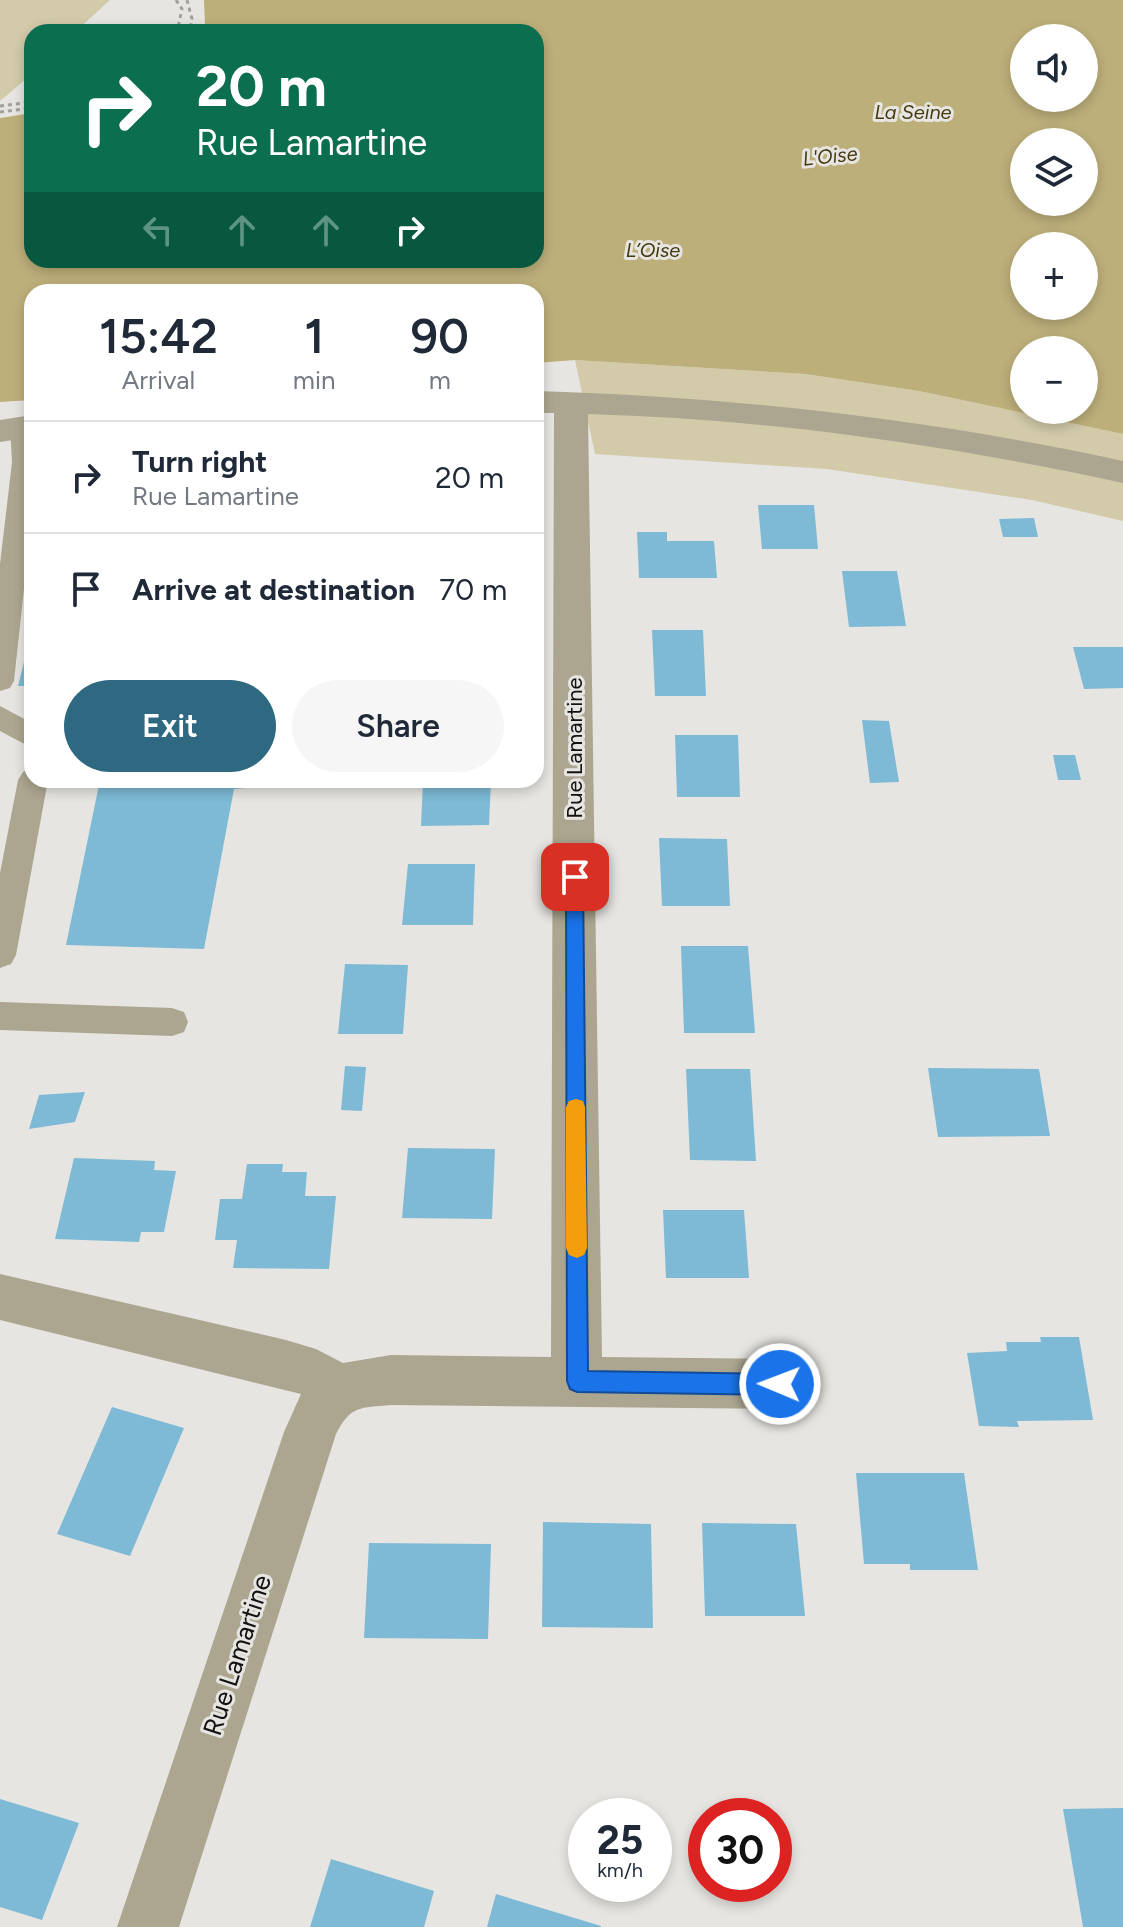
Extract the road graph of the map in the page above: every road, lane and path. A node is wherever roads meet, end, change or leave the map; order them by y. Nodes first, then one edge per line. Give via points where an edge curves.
1 (176, 0) edge
2 (187, 0) edge
3 (179, 24) edge
4 (191, 24) edge
5 (24, 103) edge
6 (0, 106) edge
7 (24, 109) edge
8 (0, 112) edge
9 (553, 402) edge
10 (18, 428) edge
11 (24, 448) edge
12 (1123, 472) edge
13 (24, 492) edge
14 (0, 681) edge
15 (0, 717) edge
16 (24, 732) edge
17 (31, 788) edge
18 (0, 955) edge
19 (0, 1016) edge
20 (172, 1022) dead end
21 (0, 1297) edge
22 (577, 1381) junction
23 (780, 1384) dead end
24 (336, 1388) junction
25 (148, 1927) edge

1 - 3 path via 182,9
2 - 4 path
5 - 6 path
7 - 8 path
9 - 12 street via 830,420 928,433
9 - 22 street, Rue Lamartine
10 - 11 lane
13 - 14 lane
15 - 16 lane
17 - 18 lane
19 - 20 lane
21 - 24 street via 286,1365 316,1374
22 - 23 street
22 - 24 street via 391,1380
24 - 25 street, Rue Lamartine via 322,1403 310,1432

